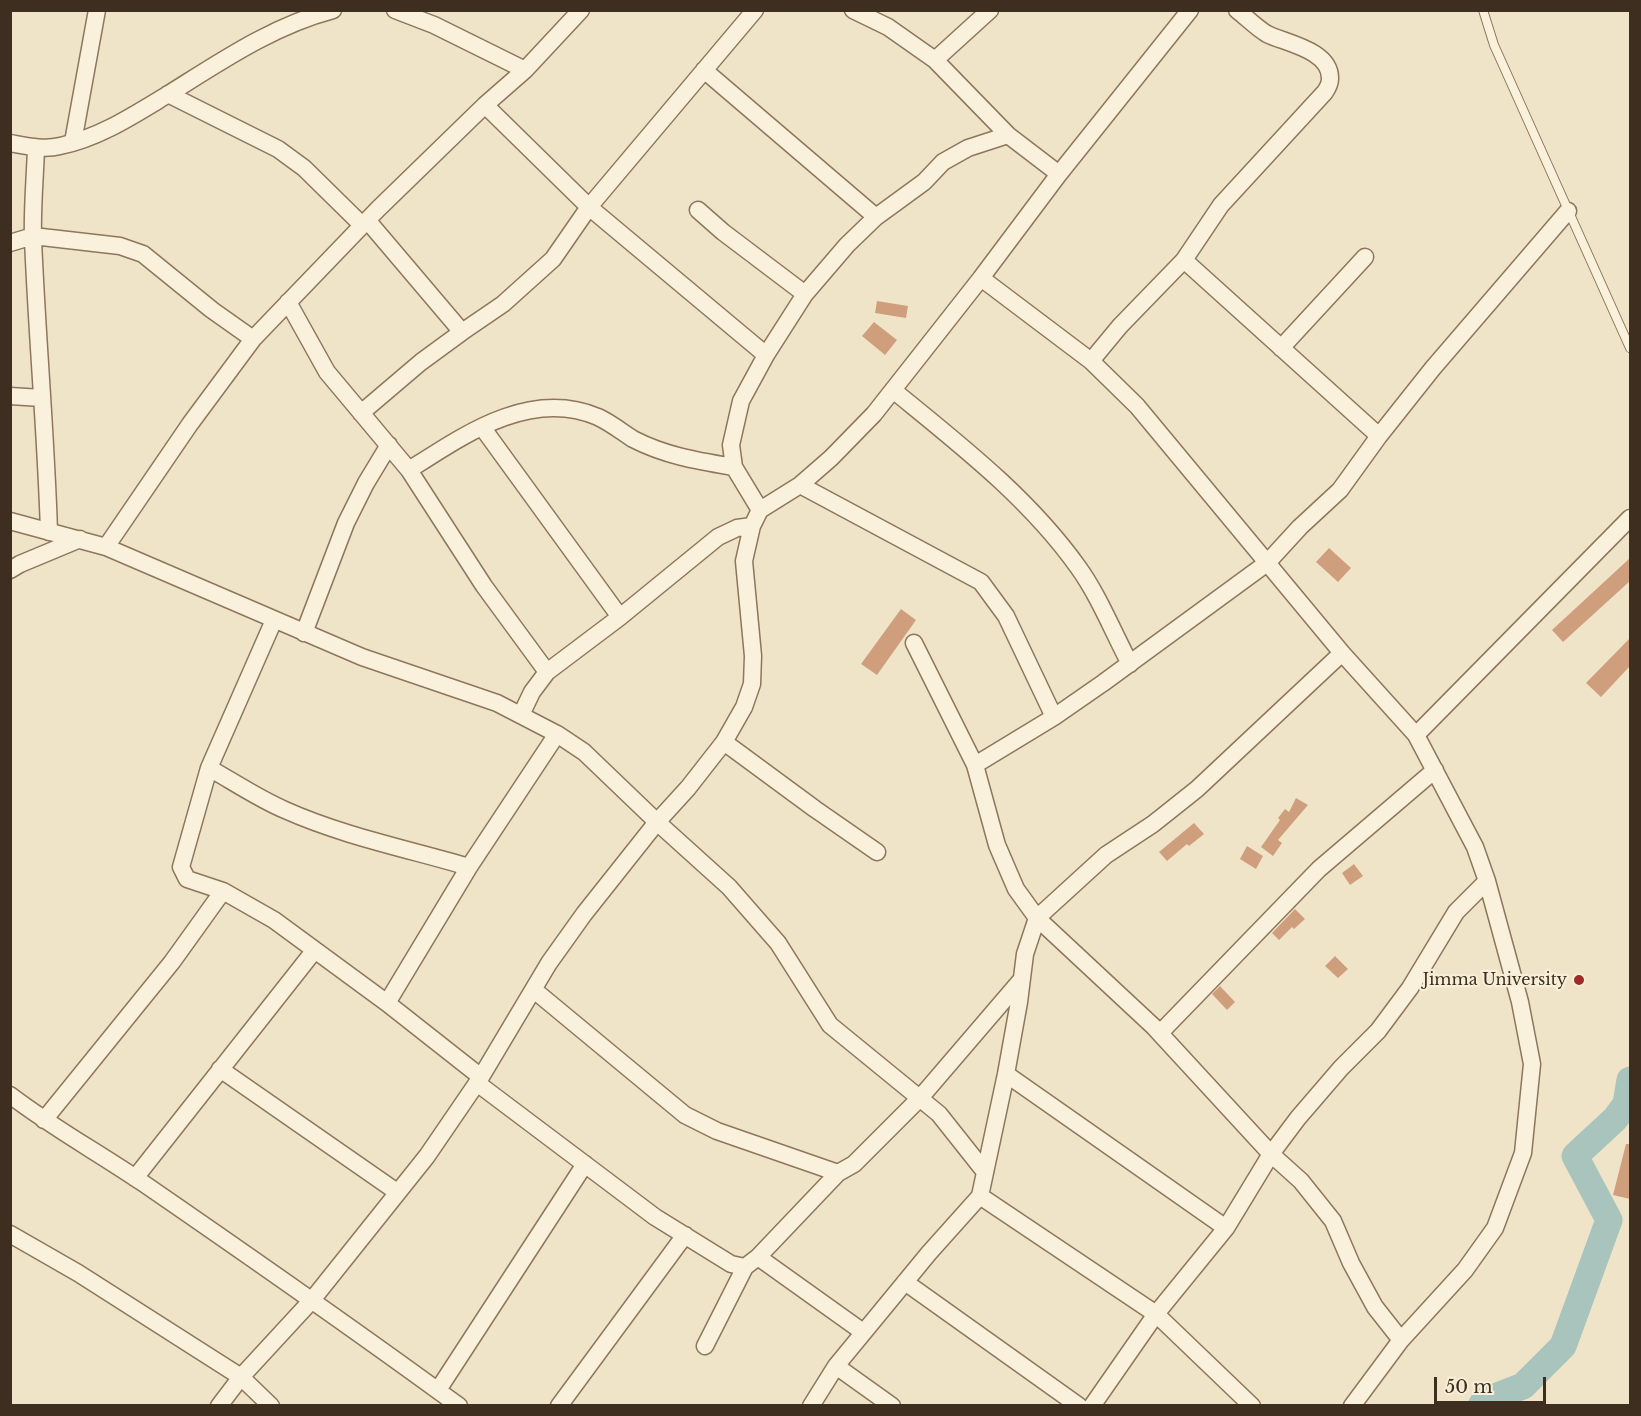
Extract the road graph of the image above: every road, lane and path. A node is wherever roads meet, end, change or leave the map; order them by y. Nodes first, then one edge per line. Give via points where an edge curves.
1 (98, 10) edge
2 (333, 10) edge
3 (395, 10) edge
4 (581, 10) edge
5 (755, 10) edge
6 (853, 10) edge
7 (990, 10) edge
8 (1190, 10) edge
9 (1237, 10) edge
10 (1483, 10) edge
11 (935, 60) junction
12 (525, 70) junction
13 (704, 70) junction
14 (168, 94) junction
15 (485, 105) junction
16 (1008, 135) junction
17 (73, 142) junction
18 (10, 143) edge
19 (36, 148) junction
20 (1059, 174) junction
21 (589, 207) junction
22 (698, 210) dead end
23 (1568, 210) junction
24 (876, 217) junction
25 (364, 223) junction
26 (33, 236) junction
27 (10, 243) edge
28 (1365, 257) dead end
29 (1184, 260) junction
30 (981, 278) junction
31 (805, 294) junction
32 (288, 302) junction
33 (462, 332) junction
34 (253, 339) junction
35 (1281, 348) junction
36 (1630, 348) edge
37 (766, 355) junction
38 (1091, 361) junction
39 (893, 390) junction
40 (10, 396) edge
41 (42, 398) junction
42 (361, 413) junction
43 (482, 427) junction
44 (1379, 436) junction
45 (389, 445) junction
46 (734, 468) junction
47 (409, 470) junction
48 (800, 485) junction
49 (760, 510) junction
50 (1630, 518) edge
51 (10, 520) edge
52 (752, 526) junction
53 (49, 532) junction
54 (80, 539) junction
55 (106, 547) junction
56 (1267, 563) junction
57 (10, 570) edge
58 (620, 617) junction
59 (274, 620) junction
60 (304, 633) junction
61 (914, 643) dead end
62 (1342, 653) junction
63 (1130, 664) junction
64 (547, 672) junction
65 (521, 715) junction
66 (1054, 717) junction
67 (557, 734) junction
68 (1416, 735) junction
69 (724, 742) junction
70 (975, 765) junction
71 (209, 768) junction
72 (1435, 770) junction
73 (657, 822) junction
74 (877, 852) dead end
75 (469, 867) junction
76 (1487, 881) junction
77 (223, 891) junction
78 (1036, 918) junction
79 (314, 951) junction
80 (1022, 979) junction
81 (534, 990) junction
82 (387, 1003) junction
83 (1160, 1033) junction
84 (220, 1069) junction
85 (1006, 1074) junction
86 (479, 1080) junction
87 (10, 1095) edge
88 (920, 1098) junction
89 (44, 1120) junction
90 (1271, 1154) junction
91 (585, 1164) junction
92 (985, 1172) junction
93 (838, 1173) junction
94 (135, 1178) junction
95 (397, 1192) junction
96 (980, 1196) junction
97 (1226, 1228) junction
98 (10, 1234) edge
99 (685, 1235) junction
100 (752, 1262) junction
101 (905, 1282) junction
102 (312, 1300) junction
103 (1156, 1314) junction
104 (863, 1332) junction
105 (1401, 1340) junction
106 (705, 1346) dead end
107 (836, 1366) junction
108 (241, 1377) junction
109 (438, 1390) junction
110 (1244, 1402) edge
111 (219, 1406) edge
112 (271, 1406) edge
113 (459, 1406) edge
114 (559, 1406) edge
115 (811, 1406) edge
116 (892, 1406) edge
117 (1079, 1406) edge
118 (1092, 1406) edge
119 (1352, 1406) edge

1 - 17 street
2 - 14 street via 270,32
3 - 12 street
4 - 12 street
5 - 13 street
6 - 11 street via 888,27
7 - 11 street
8 - 20 street
9 - 29 street via 1267,33 1313,53 1326,66 1330,79 1325,92 1221,206
10 - 23 lane via 1494,45
11 - 16 street
12 - 15 street
13 - 21 street
13 - 24 street
14 - 17 street via 129,118
14 - 25 street via 278,149
15 - 21 street
15 - 25 street
16 - 20 street
16 - 24 street via 968,148 943,162 924,182
17 - 19 street
18 - 19 street
19 - 26 street
20 - 30 street
21 - 33 street via 553,259 503,304
21 - 37 street
22 - 31 street
23 - 36 lane
23 - 44 street
24 - 31 street
25 - 32 street
25 - 33 street
26 - 27 street
26 - 34 street via 120,246 143,254
26 - 41 street
28 - 35 street
29 - 35 street
29 - 38 street
30 - 38 street
30 - 39 street
31 - 37 street
32 - 34 street
32 - 42 street via 327,372
33 - 42 street
34 - 55 street
35 - 44 street
37 - 46 street via 741,401 731,445
38 - 56 street via 1137,406
39 - 48 street via 831,458
39 - 63 street via 990,470 1052,533 1079,569
40 - 41 street
41 - 53 street
42 - 45 street
43 - 46 street via 540,408 572,410 598,417 634,439 674,456
43 - 47 street
43 - 58 street
44 - 56 street via 1340,490
45 - 47 street
45 - 60 street via 346,523
46 - 49 street
47 - 64 street via 484,586
48 - 49 street
48 - 66 street via 981,582 1006,616
49 - 52 street
50 - 68 street
51 - 53 street
52 - 58 street via 718,537
52 - 69 street via 744,561 752,684
53 - 54 street
54 - 55 street
54 - 57 street
55 - 59 street
56 - 62 street
56 - 63 street
58 - 64 street
59 - 60 street
59 - 71 street
60 - 65 street
61 - 70 street
62 - 68 street
62 - 78 street via 1197,789 1106,855
63 - 66 street
64 - 65 street
65 - 67 street
66 - 70 street
67 - 73 street via 584,752
67 - 75 street
68 - 72 street
69 - 73 street
69 - 74 street
70 - 78 street via 997,845 1016,889
71 - 75 street via 284,810 314,822
71 - 77 street via 181,867 187,879
72 - 76 street via 1475,847
72 - 83 street via 1319,869
73 - 81 street via 549,963
73 - 88 street via 729,887 778,943 830,1025
75 - 82 street
76 - 90 street via 1456,912 1410,988 1378,1031 1341,1068
76 - 105 street via 1520,1002 1532,1065 1523,1153 1495,1228 1465,1270
77 - 79 street via 274,920
77 - 89 street via 172,962
78 - 80 street via 1024,954
78 - 83 street
79 - 82 street
79 - 84 street
80 - 85 street
80 - 88 street
81 - 86 street
81 - 93 street via 685,1114 717,1131
82 - 86 street
83 - 90 street
84 - 94 street
84 - 95 street
85 - 92 street
85 - 97 street
86 - 91 street
86 - 95 street
87 - 89 street
88 - 92 street via 939,1114
88 - 93 street via 854,1164
89 - 94 street
90 - 97 street
90 - 105 street via 1301,1181 1333,1221 1375,1307
91 - 99 street
91 - 109 street
92 - 96 street
93 - 100 street
94 - 102 street
95 - 102 street
96 - 101 street
96 - 103 street
97 - 103 street
98 - 108 street
99 - 100 street via 731,1264
99 - 114 street
100 - 104 street
100 - 106 street
101 - 104 street
101 - 117 street
102 - 108 street
102 - 109 street
103 - 110 street
103 - 118 street
104 - 107 street
105 - 119 street
107 - 115 street
107 - 116 street
108 - 111 street
108 - 112 street
109 - 113 street

